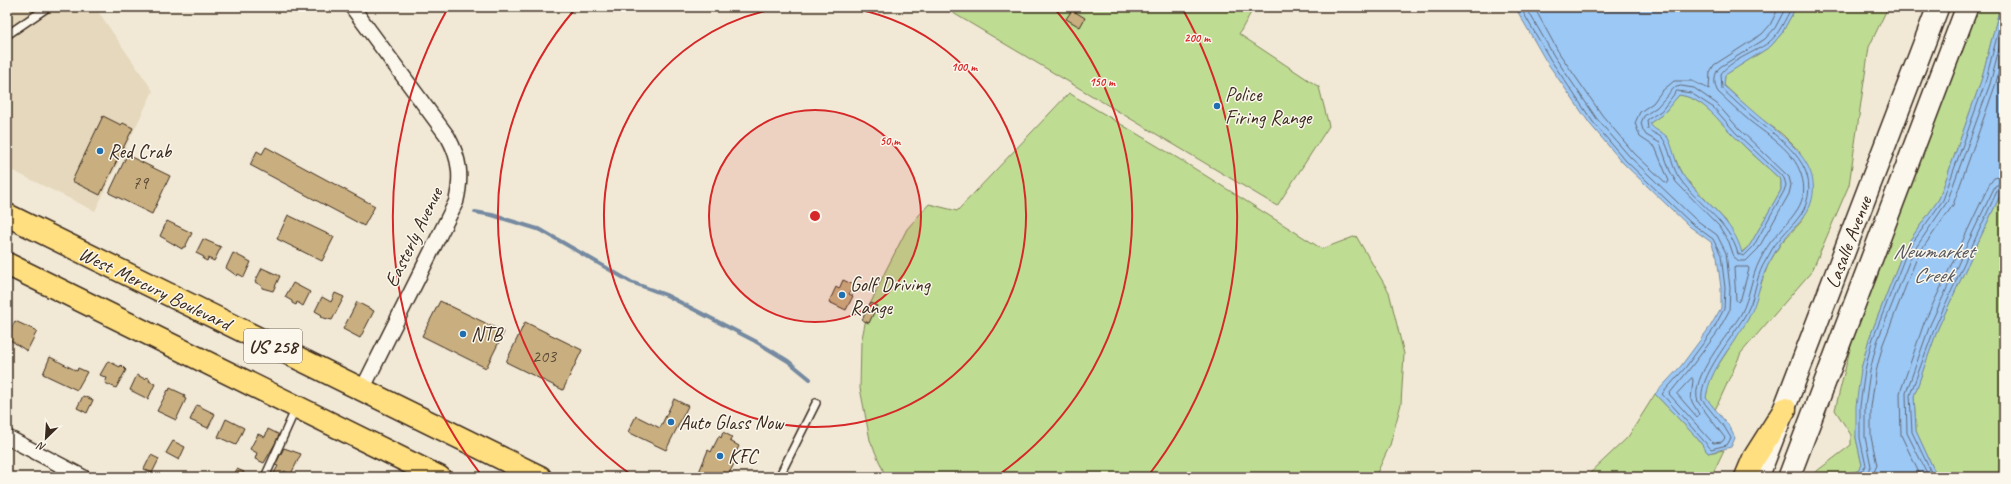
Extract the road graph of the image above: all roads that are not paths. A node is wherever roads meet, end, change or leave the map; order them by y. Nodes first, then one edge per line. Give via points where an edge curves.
1 (48, 7) edge
2 (352, 7) edge
3 (1938, 7) edge
4 (1967, 7) edge
5 (7, 35) edge
6 (7, 215) edge
7 (7, 264) edge
8 (362, 390) junction
9 (816, 403) dead end
10 (297, 407) junction
11 (1785, 409) junction
12 (7, 437) edge
13 (83, 477) edge
14 (265, 477) edge
15 (439, 477) edge
16 (540, 477) edge
17 (779, 477) edge
18 (1746, 477) edge
19 (1758, 477) edge
20 (1789, 477) edge

1 - 5 lane
2 - 8 street, Easterly Avenue via 448,137 455,151 460,173 456,202
3 - 11 main road, Lasalle Avenue
4 - 20 main road, Lasalle Avenue
6 - 8 main road, West Mercury Boulevard / US 258
7 - 10 main road, US 258
8 - 16 main road, West Mercury Boulevard / US 258
9 - 17 lane
10 - 14 lane
10 - 15 main road, US 258
11 - 18 main road via 1754,458
11 - 19 main road, Lasalle Avenue
12 - 13 street

